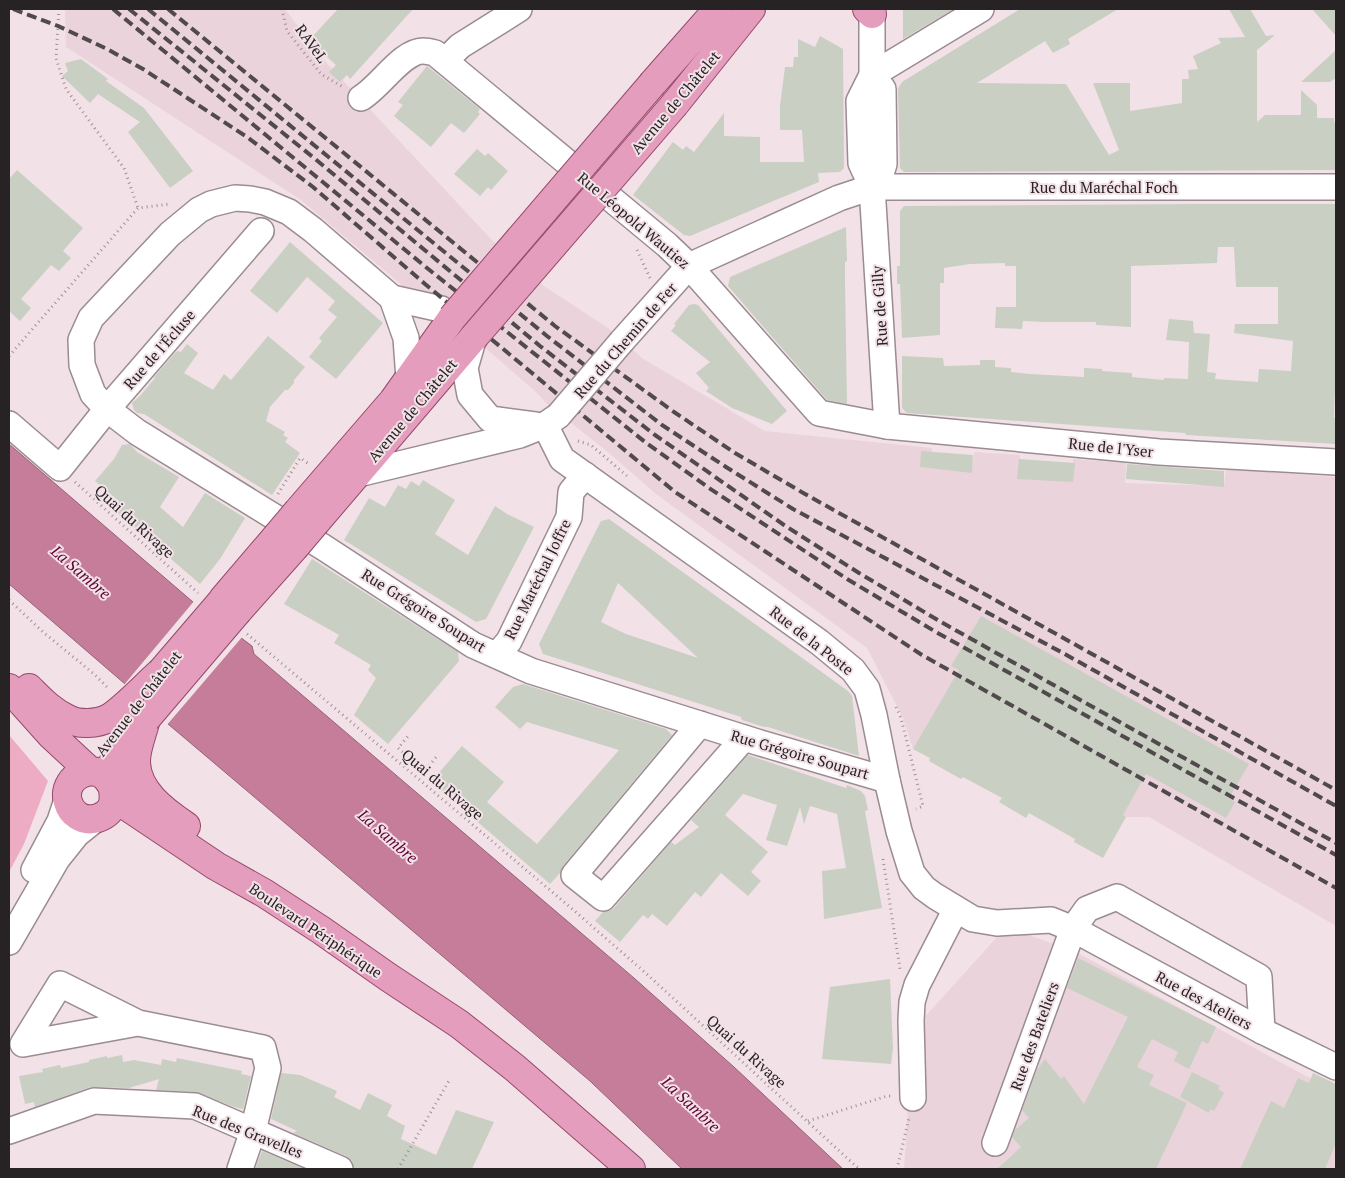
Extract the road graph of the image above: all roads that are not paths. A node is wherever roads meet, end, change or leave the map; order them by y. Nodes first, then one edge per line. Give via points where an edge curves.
1 (519, 9) edge
2 (718, 9) edge
3 (751, 9) edge
4 (981, 9) edge
5 (870, 11) edge
6 (445, 61) junction
7 (872, 75) junction
8 (361, 98) road end
9 (872, 187) junction
10 (1336, 187) edge
11 (261, 231) dead end
12 (689, 266) junction
13 (392, 298) junction
14 (454, 308) junction
15 (474, 337) junction
16 (409, 379) junction
17 (107, 409) junction
18 (552, 420) junction
19 (9, 424) edge
20 (887, 426) junction
21 (1336, 462) edge
22 (358, 474) junction
23 (585, 475) junction
24 (307, 517) junction
25 (227, 610) junction
26 (497, 655) junction
27 (9, 671) edge
28 (9, 688) edge
29 (9, 706) edge
30 (136, 710) junction
31 (700, 724) junction
32 (744, 738) junction
33 (90, 771) junction
34 (887, 780) junction
35 (114, 788) junction
36 (642, 794) junction
37 (67, 796) junction
38 (97, 818) junction
39 (671, 820) junction
40 (956, 909) junction
41 (9, 912) edge
42 (1080, 919) junction
43 (9, 942) edge
44 (138, 1023) dead end
45 (460, 1024) junction
46 (1262, 1032) junction
47 (1336, 1067) edge
48 (914, 1098) road end
49 (253, 1130) junction
50 (9, 1131) edge
51 (995, 1144) dead end
52 (240, 1169) edge
53 (340, 1169) edge
54 (631, 1169) edge

1 - 6 street via 460,46
2 - 14 main road, Avenue de Châtelet, bridge
3 - 15 main road, Avenue de Châtelet, bridge via 675,104
4 - 7 street
5 - 7 street, Rue de Gilly
6 - 8 street, Rue Léopold Wautiez via 435,53 422,51 408,55
6 - 12 street, Rue Léopold Wautiez
7 - 9 street, Rue de Gilly via 859,101 861,163
9 - 10 street, Rue du Maréchal Foch
9 - 12 street, Rue du Chemin de Fer via 839,198
9 - 20 street, Rue de Gilly
11 - 17 street, Rue de l'Écluse
12 - 18 street, Rue du Chemin de Fer, bridge
12 - 20 street, Rue Léopold Wautiez via 820,413
13 - 14 street
13 - 16 street via 406,338
13 - 17 street, Rue Grégoire Soupart via 289,212 250,199 235,198 211,204 170,234 92,318 81,340 82,365 93,394
14 - 16 main road, Avenue de Châtelet
15 - 18 street via 465,368 470,395 490,419 518,424
15 - 22 main road, Avenue de Châtelet
16 - 24 main road, Avenue de Châtelet
17 - 19 street, Rue de l'Écluse via 60,468
17 - 26 street, Rue Grégoire Soupart via 137,432 473,645
18 - 22 street via 520,435
18 - 23 street, Rue de la Poste via 562,459
20 - 21 street, Rue de l'Yser via 1159,452
22 - 24 main road, Avenue de Châtelet
23 - 26 street, Rue Maréchal Joffre via 571,492 569,518 509,641
23 - 34 street, Rue de la Poste via 819,642 853,670 867,689
24 - 25 main road, Avenue de Châtelet, bridge
25 - 30 main road, Avenue de Châtelet, bridge
25 - 30 main road, Avenue de Châtelet, bridge via 160,672
26 - 31 street, Rue Grégoire Soupart via 531,671
27 - 30 main road via 48,707 68,720 94,722
28 - 33 main road, Boulevard Périphérique via 51,735
29 - 37 main road via 63,775
30 - 33 main road, Avenue de Châtelet via 95,758
30 - 35 main road, Avenue de Châtelet via 112,767
30 - 45 main road via 136,760 141,784 153,800 390,967
31 - 32 street, Rue Grégoire Soupart
31 - 36 street
32 - 34 street, Rue Grégoire Soupart
32 - 39 street
33 - 35 main road, Boulevard Périphérique via 105,776
33 - 37 main road, Avenue de Châtelet via 74,777
34 - 40 street, Rue de la Poste via 912,873 930,892
35 - 38 main road, Avenue de Châtelet via 113,803
35 - 45 main road, Boulevard Périphérique via 128,807
36 - 39 street
36 - 39 street via 574,874 603,898
37 - 38 main road via 70,808 76,814
37 - 41 street, Avenue de Châtelet via 60,821
38 - 43 street, Avenue de Châtelet via 77,834 57,859
40 - 42 street, Rue des Ateliers via 973,919 997,923
40 - 48 street via 917,985 912,1002
42 - 46 street, Rue des Ateliers
42 - 46 street via 1117,897 1260,977
42 - 51 street, Rue des Bateliers
44 - 49 street via 263,1048 268,1068
45 - 54 main road, Boulevard Périphérique
46 - 47 street, Rue des Ateliers
49 - 50 street, Rue des Gravelles via 195,1106 94,1101
49 - 52 street
49 - 53 street, Rue des Gravelles

